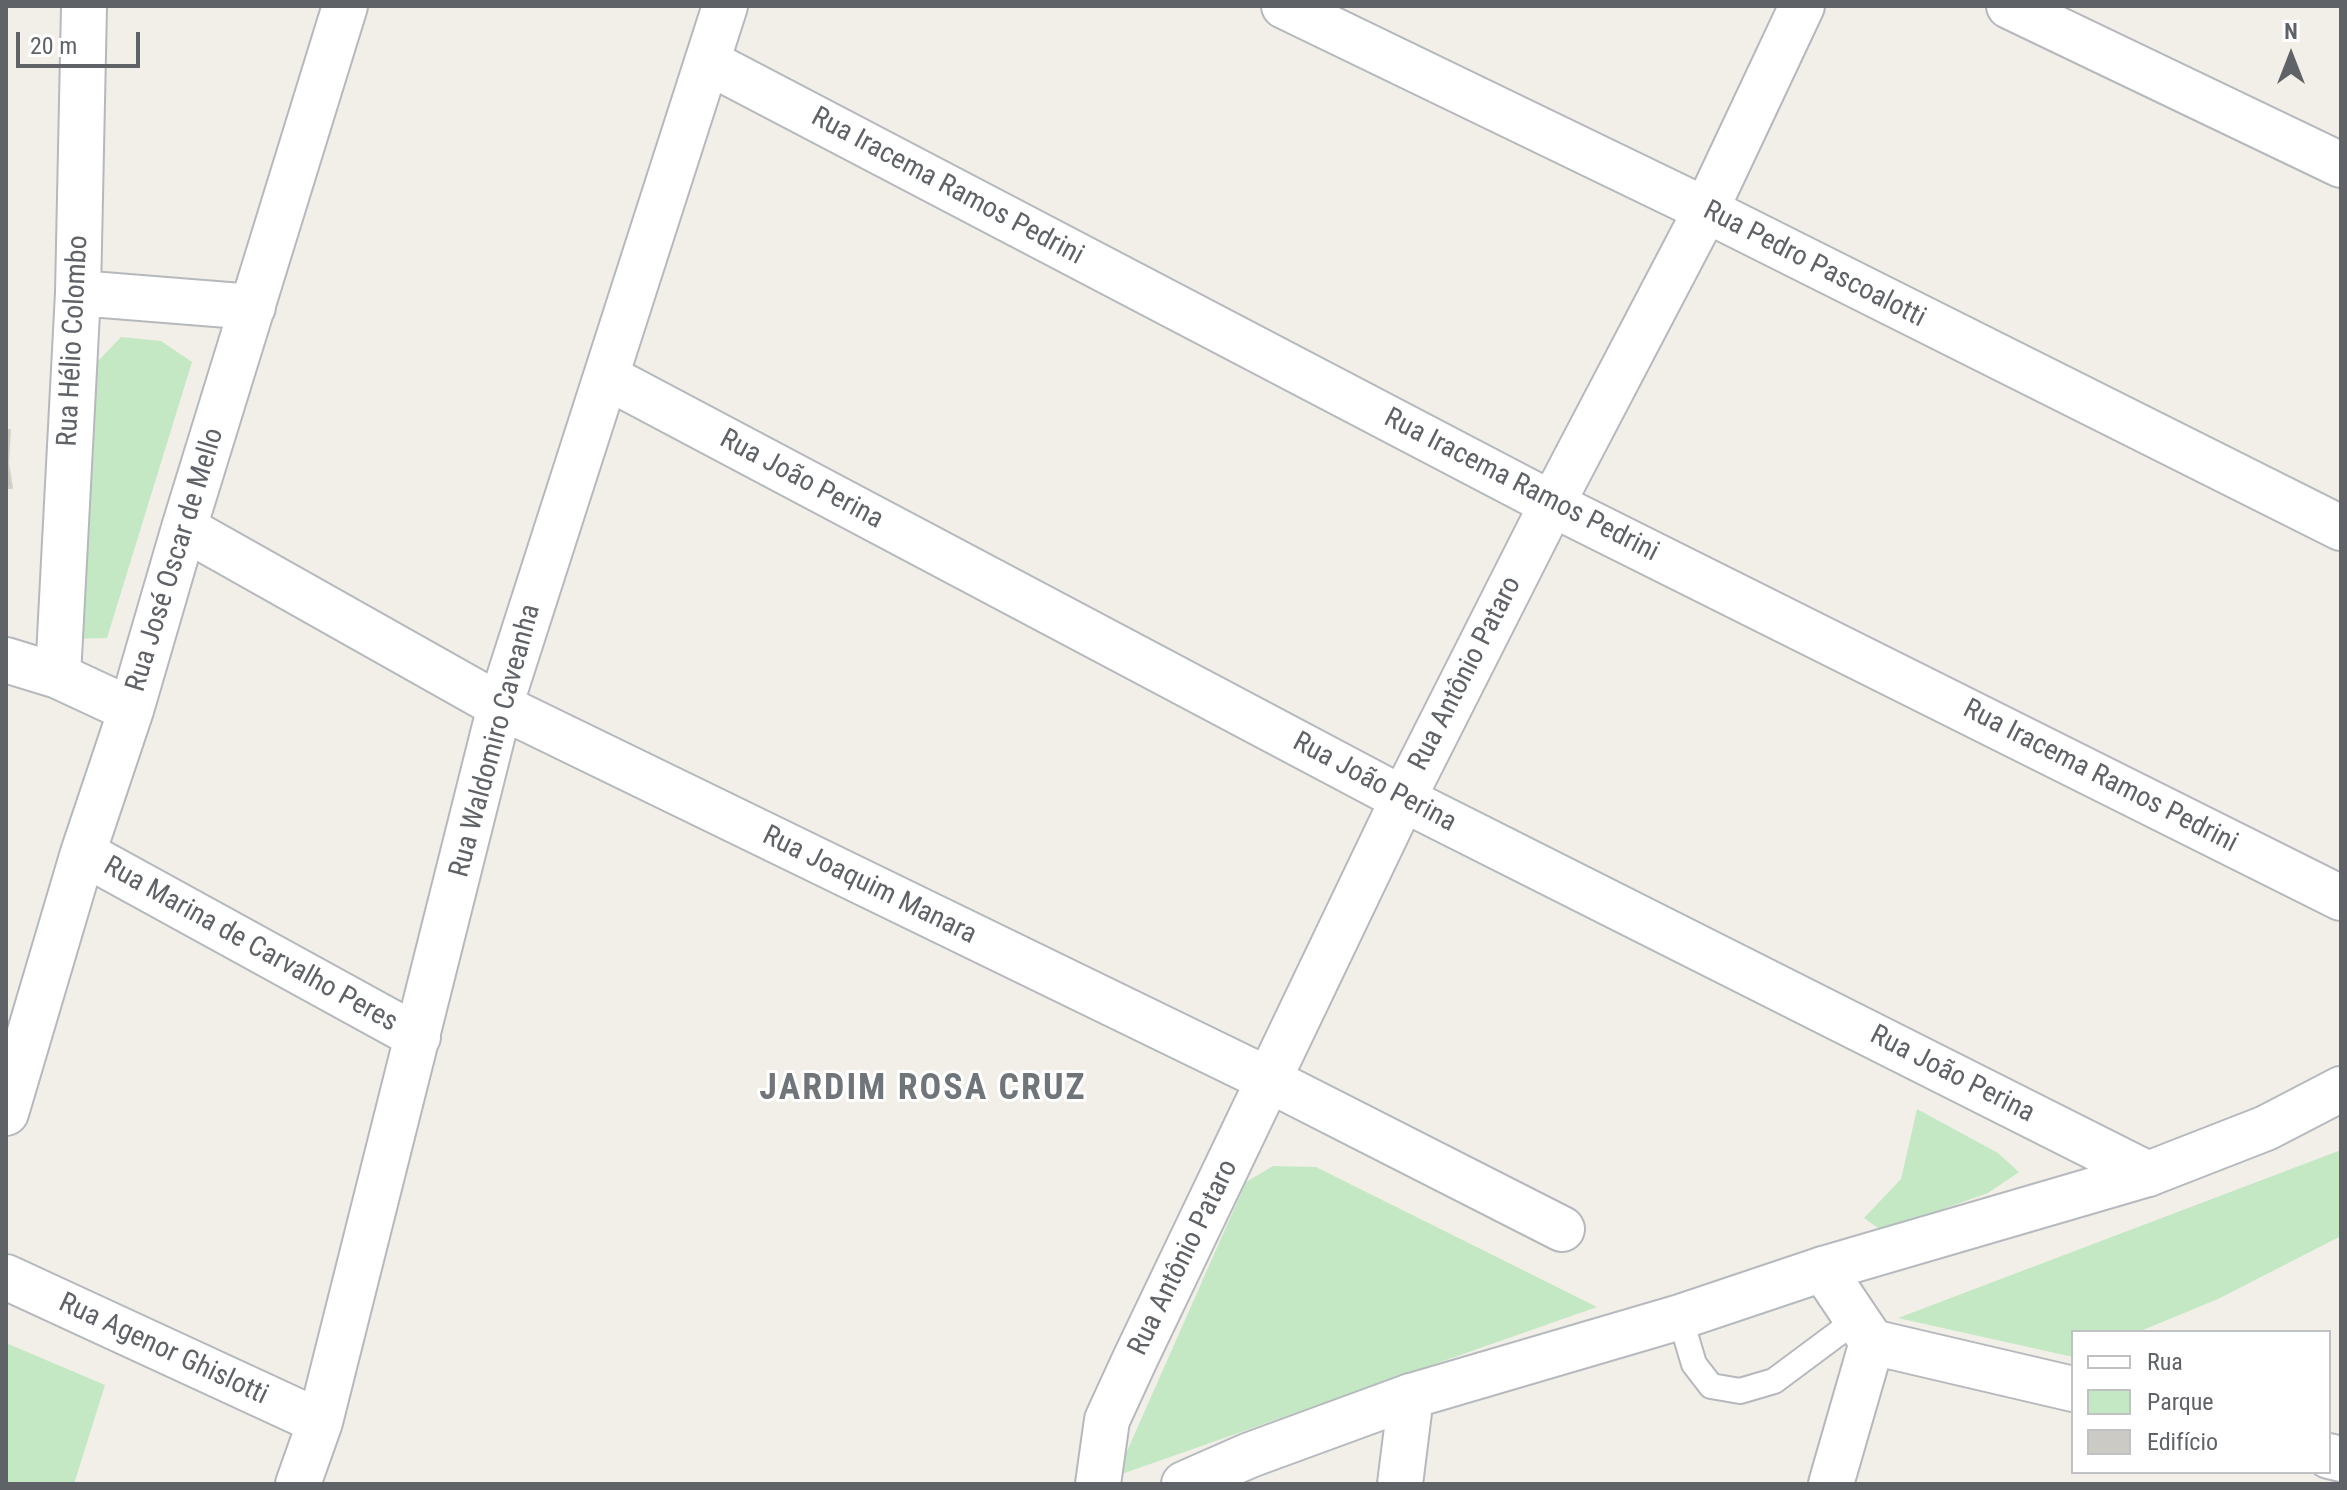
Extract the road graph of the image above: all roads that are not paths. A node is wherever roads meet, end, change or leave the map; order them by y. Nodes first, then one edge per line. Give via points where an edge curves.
1 (84, 6) edge
2 (345, 6) edge
3 (725, 6) edge
4 (1284, 6) edge
5 (1802, 6) edge
6 (2009, 6) edge
7 (708, 62) junction
8 (2341, 165) edge
9 (1706, 210) junction
10 (78, 293) junction
11 (253, 307) junction
12 (607, 377) junction
13 (1552, 504) junction
14 (184, 528) junction
15 (2341, 528) edge
16 (6, 660) edge
17 (58, 676) junction
18 (500, 706) junction
19 (131, 710) junction
20 (1403, 799) junction
21 (83, 853) junction
22 (2341, 898) edge
23 (418, 1037) junction
24 (1269, 1080) junction
25 (2341, 1089) edge
26 (9, 1094) edge
27 (2148, 1174) junction
28 (1562, 1229) dead end
29 (1823, 1269) junction
30 (6, 1277) edge
31 (1680, 1317) junction
32 (1864, 1331) junction
33 (2071, 1388) edge
34 (1411, 1396) junction
35 (320, 1422) junction
36 (298, 1484) edge
37 (1098, 1484) edge
38 (1184, 1484) edge
39 (1400, 1484) edge
40 (1831, 1484) edge

1 - 10 street, Rua Hélio Colombo
2 - 11 street, Rua José Oscar de Mello
3 - 7 street, Rua Waldomiro Caveanha
4 - 9 street, Rua Pedro Pascoalotti
5 - 9 street, Rua Antônio Pataro
6 - 8 street
7 - 12 street, Rua Waldomiro Caveanha
7 - 13 street, Rua Iracema Ramos Pedrini
9 - 13 street, Rua Antônio Pataro
9 - 15 street, Rua Pedro Pascoalotti
10 - 11 street
10 - 17 street, Rua Hélio Colombo
11 - 14 street, Rua José Oscar de Mello
12 - 18 street, Rua Waldomiro Caveanha
12 - 20 street, Rua João Perina
13 - 20 street, Rua Antônio Pataro
13 - 22 street, Rua Iracema Ramos Pedrini
14 - 18 street, Rua Joaquim Manara
14 - 19 street, Rua José Oscar de Mello
16 - 17 street
17 - 19 street
18 - 23 street, Rua Waldomiro Caveanha
18 - 24 street, Rua Joaquim Manara
19 - 21 street, Rua José Oscar de Mello
20 - 24 street, Rua Antônio Pataro
20 - 27 street, Rua João Perina
21 - 23 street, Rua Marina de Carvalho Peres
21 - 26 street, Rua José Oscar de Mello
23 - 35 street, Rua Waldomiro Caveanha
24 - 28 street, Rua Joaquim Manara
24 - 37 street, Rua Antônio Pataro via 1107,1420
25 - 27 street via 2266,1128
27 - 29 street
29 - 31 street
29 - 32 street
30 - 35 street, Rua Agenor Ghislotti
31 - 32 lane via 1694,1364 1711,1386 1740,1391 1774,1381
31 - 34 street
32 - 33 street
32 - 40 street
34 - 38 street
34 - 39 street
35 - 36 street, Rua Waldomiro Caveanha

